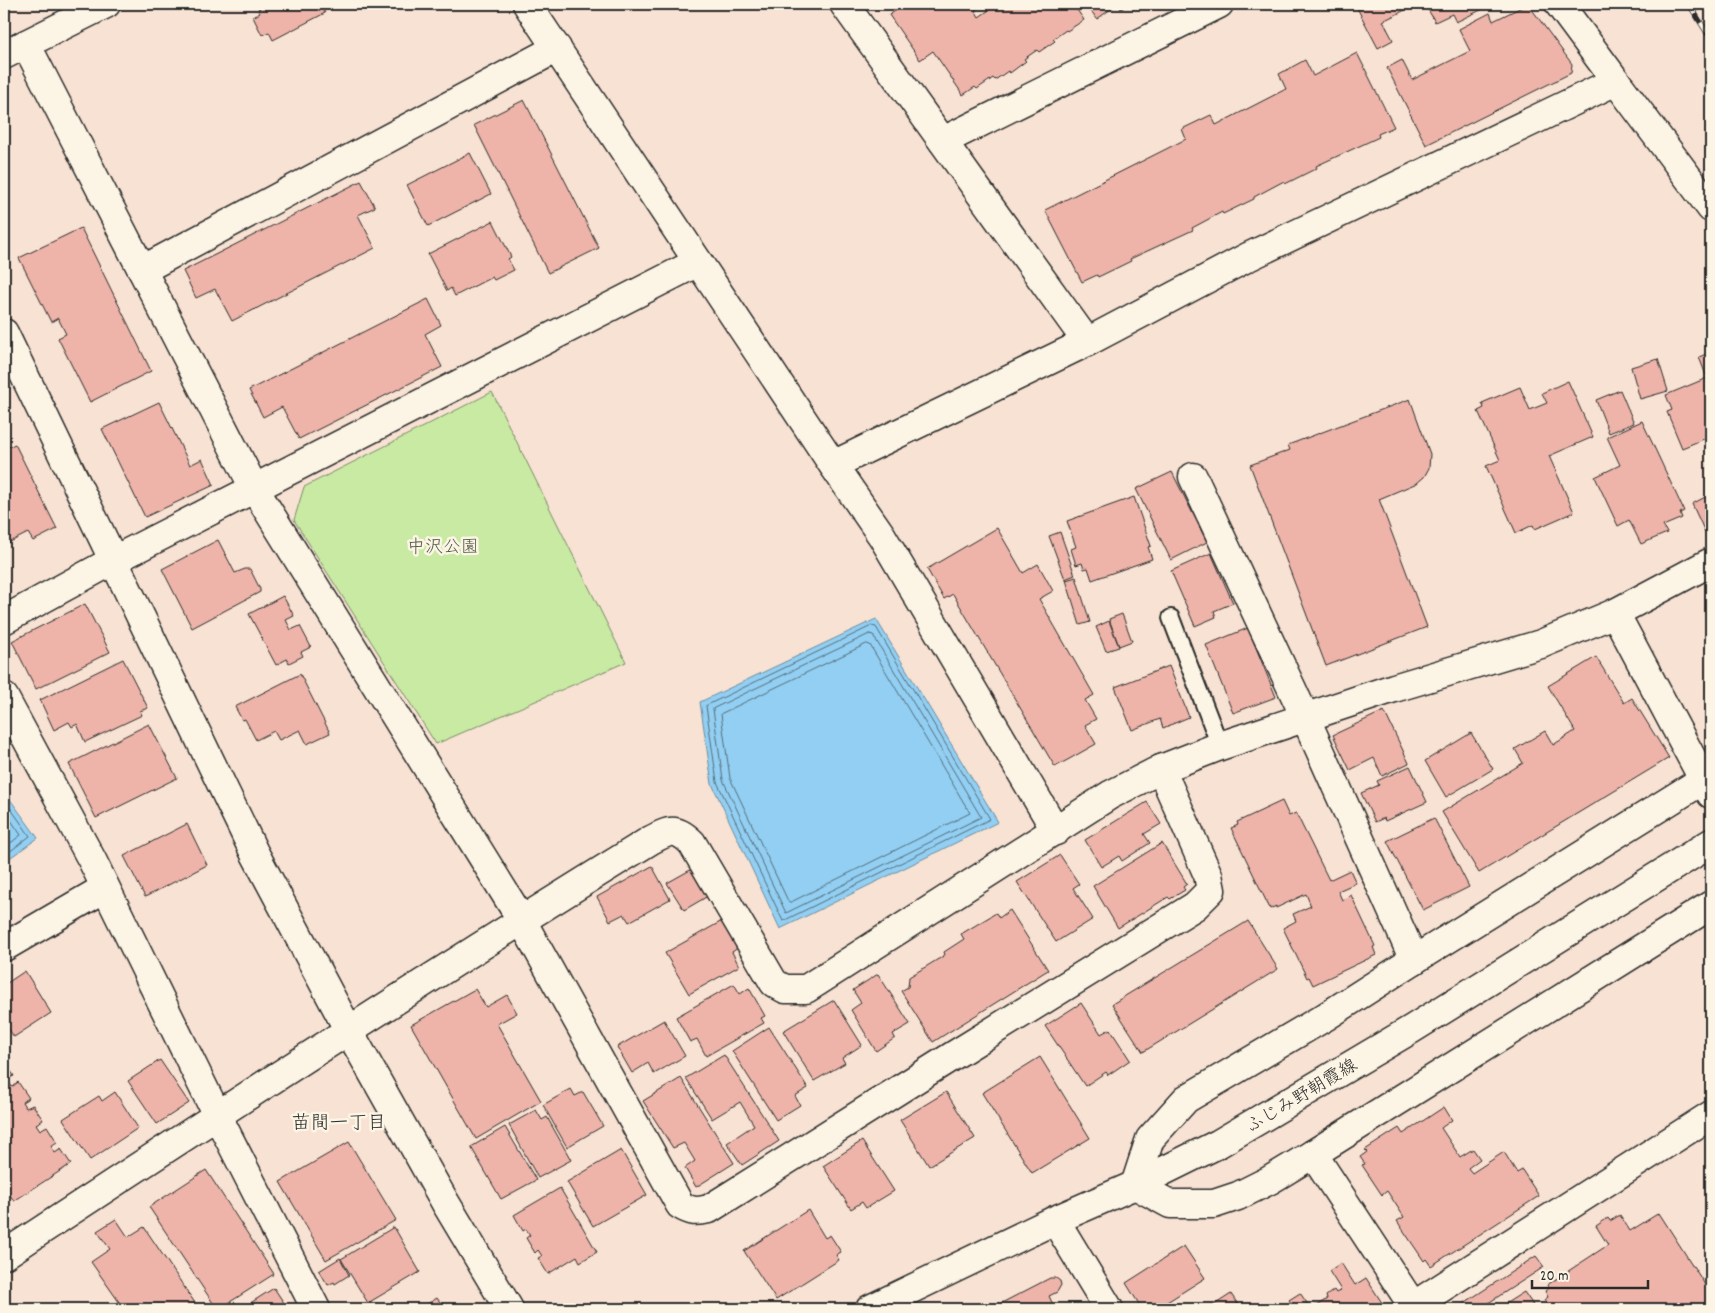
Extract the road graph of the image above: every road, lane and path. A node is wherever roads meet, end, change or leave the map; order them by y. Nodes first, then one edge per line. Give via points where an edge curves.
1 (106, 4) edge
2 (527, 4) edge
3 (844, 4) edge
4 (1219, 4) edge
5 (1559, 4) edge
6 (557, 48) junction
7 (15, 49) edge
8 (1616, 81) junction
9 (943, 142) junction
10 (1711, 208) edge
11 (698, 262) junction
12 (142, 270) junction
13 (4, 333) edge
14 (1087, 342) junction
15 (833, 465) junction
16 (1193, 477) dead end
17 (254, 488) junction
18 (114, 560) junction
19 (1711, 562) edge
20 (1615, 613) junction
21 (1171, 618) dead end
22 (4, 620) edge
23 (4, 696) edge
24 (1306, 719) junction
25 (1220, 746) junction
26 (1161, 769) junction
27 (1709, 783) edge
28 (1056, 830) junction
29 (1711, 843) edge
30 (105, 888) junction
31 (1711, 905) edge
32 (521, 919) junction
33 (4, 947) edge
34 (1414, 960) junction
35 (349, 1031) junction
36 (217, 1115) junction
37 (1711, 1115) edge
38 (1313, 1154) junction
39 (1135, 1185) junction
40 (1055, 1220) junction
41 (4, 1256) edge
42 (1414, 1308) edge
43 (316, 1309) edge
44 (509, 1309) edge
45 (870, 1309) edge
46 (1109, 1309) edge

1 - 7 street
2 - 6 street
3 - 9 street
4 - 9 street
5 - 8 street
6 - 11 street
6 - 12 street
7 - 12 street
8 - 10 street
8 - 14 street via 1248,257
9 - 14 street
11 - 15 street
11 - 17 street
12 - 17 street
13 - 18 street
14 - 15 street
15 - 28 street via 882,536
16 - 24 street
17 - 18 street
17 - 32 street
18 - 22 street
18 - 35 street via 254,852
19 - 20 street
20 - 24 street via 1541,644 1394,688
20 - 27 street
21 - 25 lane
23 - 30 street
24 - 25 street
24 - 34 street
25 - 26 street
26 - 28 street via 1110,795
26 - 32 street via 1208,875 1211,890 1195,906 709,1210 698,1212 680,1205
27 - 34 street
28 - 32 street via 806,989 785,989 774,983 692,843 683,834 668,831
29 - 39 street, ふじみ野朝霞線 via 1420,1024 1218,1144
30 - 33 street
30 - 36 street
31 - 38 street
32 - 35 street
34 - 39 street via 1186,1099 1150,1139
35 - 36 street
35 - 44 street
36 - 41 street
36 - 43 street
37 - 42 street
38 - 39 street via 1270,1180 1214,1204 1170,1204
38 - 42 street
39 - 40 street, ふじみ野朝霞線
40 - 45 street, ふじみ野朝霞線
40 - 46 street

